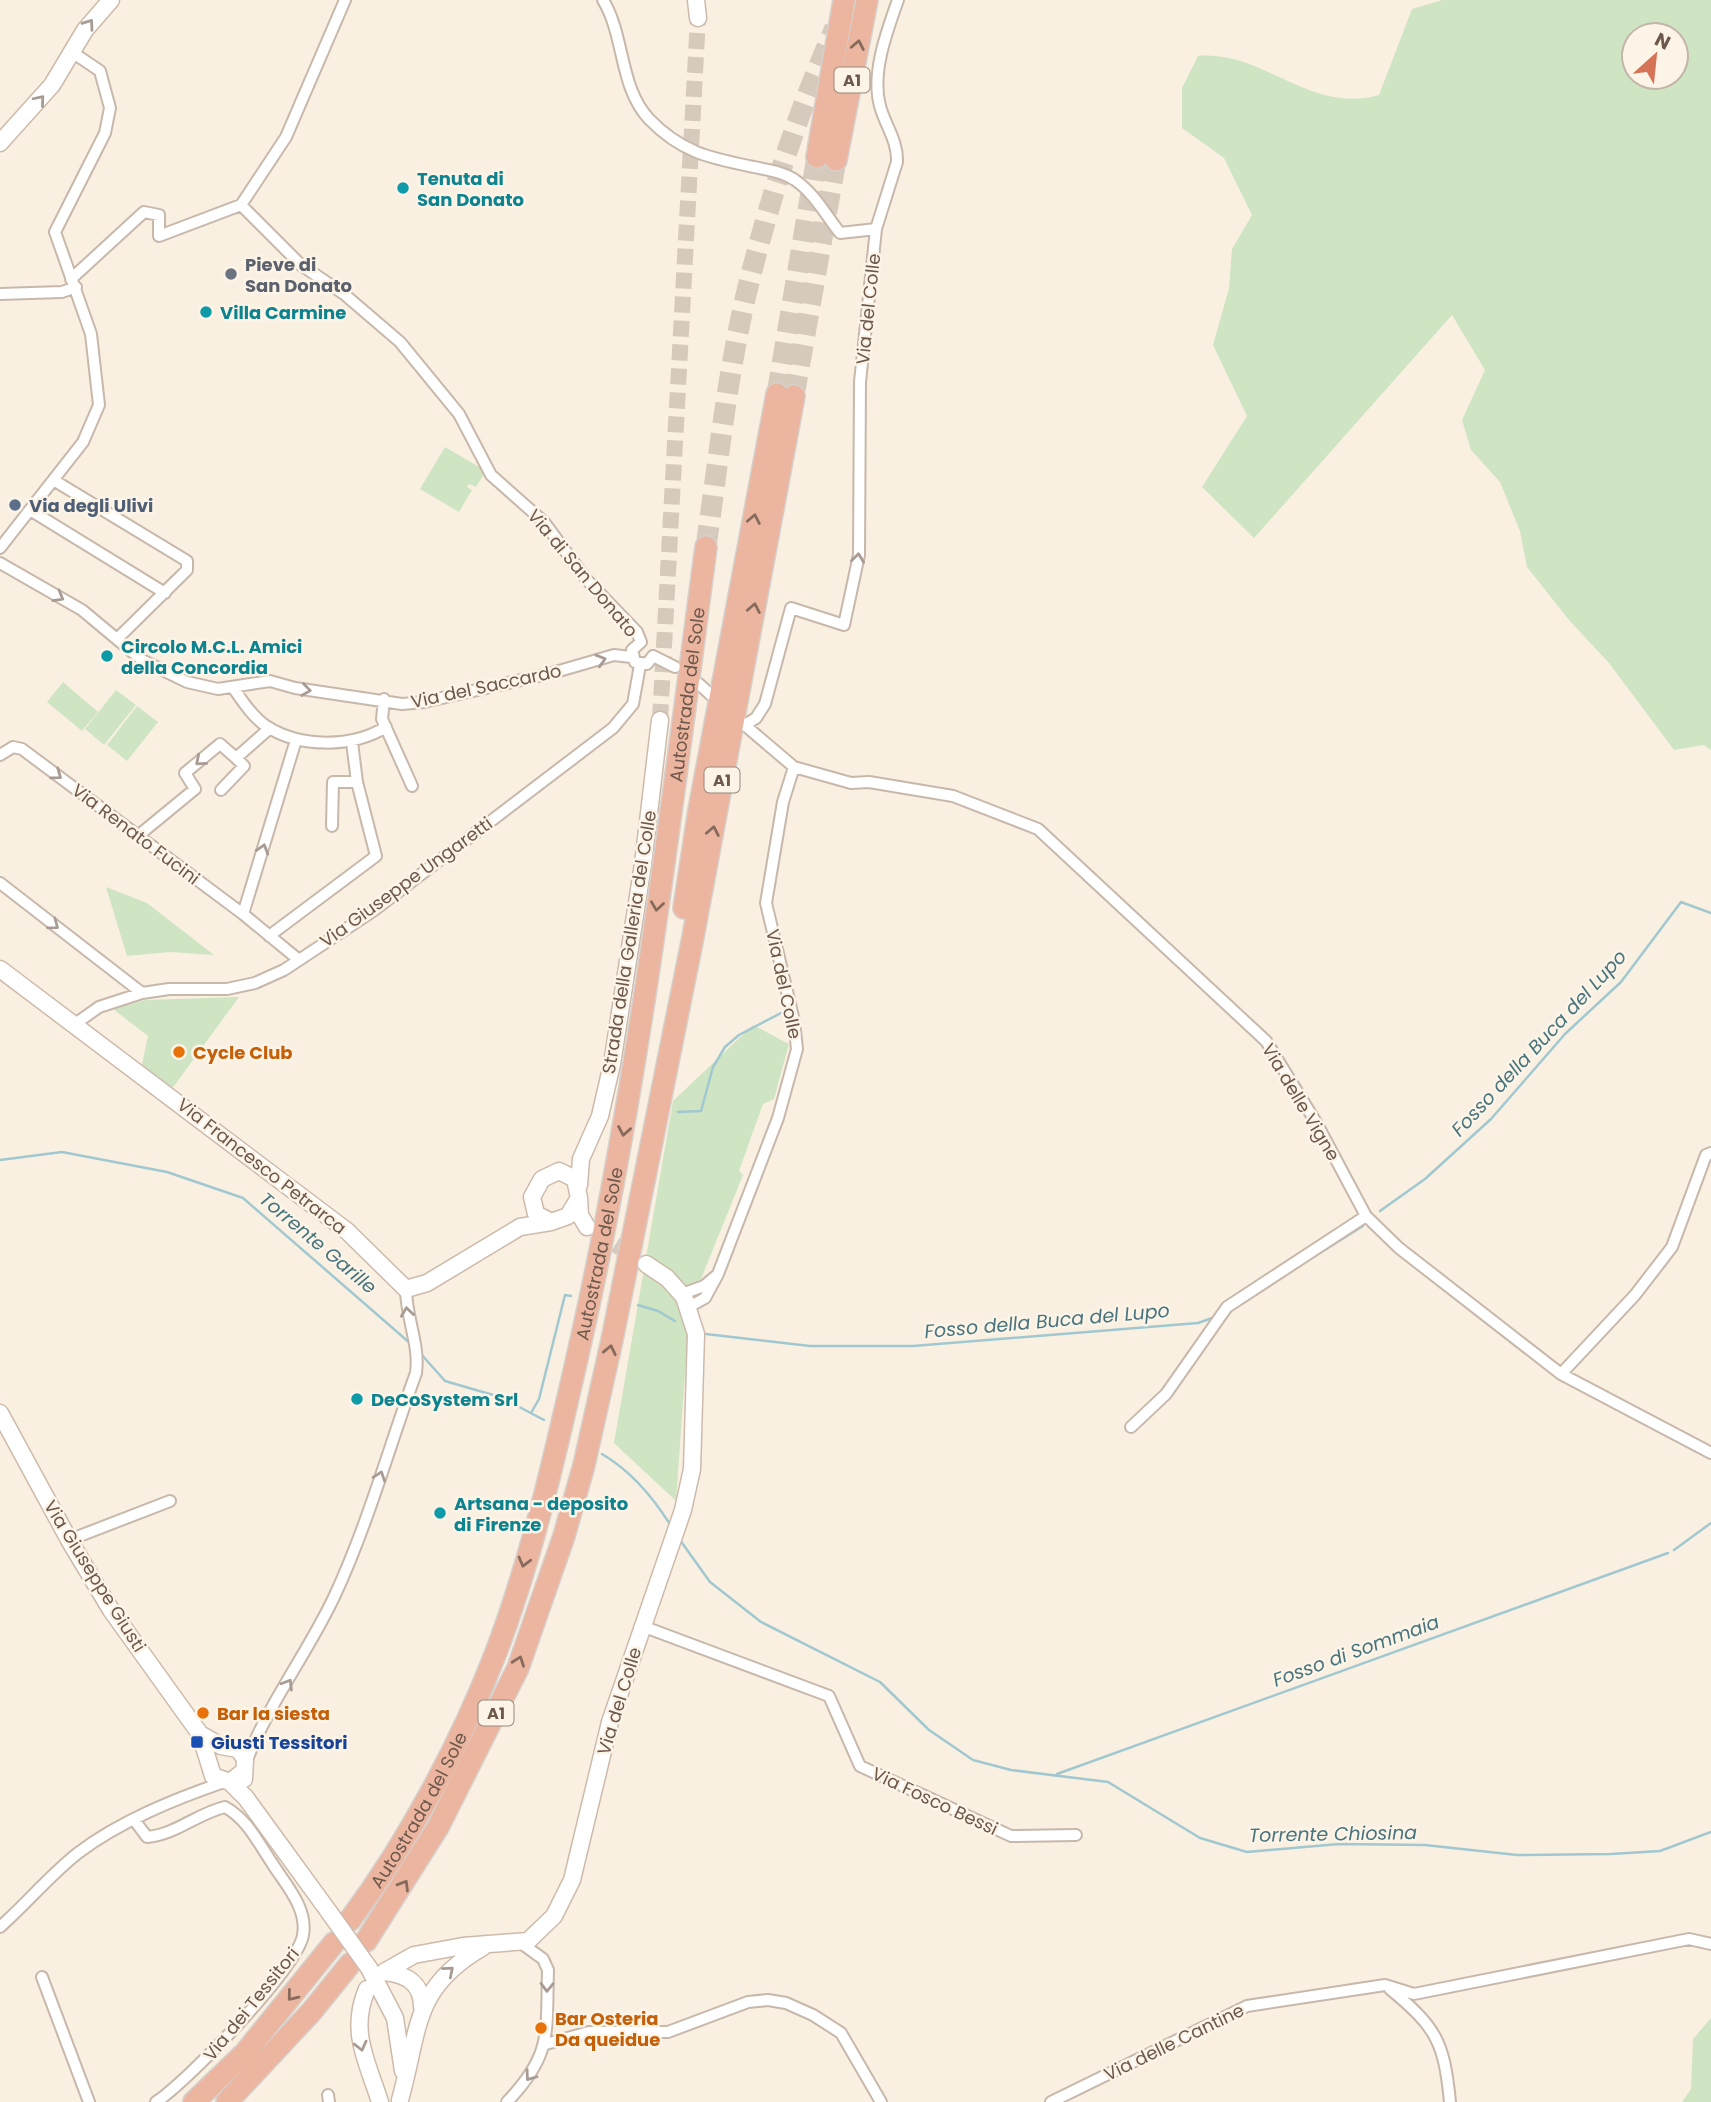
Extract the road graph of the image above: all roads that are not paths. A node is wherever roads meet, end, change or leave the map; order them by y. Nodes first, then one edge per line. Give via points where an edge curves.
1 (111, 0) edge
2 (345, 0) edge
3 (603, 0) edge
4 (696, 0) edge
5 (844, 0) edge
6 (867, 0) edge
7 (898, 0) edge
8 (698, 18) tunnel mouth
9 (72, 52) junction
10 (0, 143) edge
11 (241, 205) junction
12 (876, 229) junction
13 (74, 283) junction
14 (0, 294) edge
15 (786, 395) tunnel mouth
16 (55, 481) junction
17 (30, 510) junction
18 (706, 547) tunnel mouth
19 (0, 548) edge
20 (0, 563) edge
21 (165, 593) junction
22 (118, 638) junction
23 (641, 642) junction
24 (653, 656) junction
25 (636, 661) junction
26 (676, 667) dead end
27 (699, 684) dead end
28 (234, 689) junction
29 (711, 695) dead end
30 (384, 699) junction
31 (660, 720) tunnel mouth
32 (386, 727) junction
33 (270, 728) junction
34 (296, 740) junction
35 (352, 742) junction
36 (0, 755) edge
37 (236, 758) junction
38 (794, 767) junction
39 (357, 782) junction
40 (412, 786) dead end
41 (221, 790) dead end
42 (332, 826) dead end
43 (139, 835) junction
44 (0, 883) edge
45 (243, 914) junction
46 (269, 936) junction
47 (299, 960) junction
48 (0, 969) edge
49 (142, 993) junction
50 (75, 1024) junction
51 (1711, 1153) edge
52 (581, 1159) junction
53 (559, 1171) junction
54 (579, 1191) junction
55 (532, 1203) junction
56 (1366, 1216) junction
57 (557, 1221) junction
58 (520, 1227) junction
59 (646, 1264) tunnel mouth
60 (406, 1289) junction
61 (685, 1301) junction
62 (1561, 1374) junction
63 (0, 1413) edge
64 (1131, 1427) dead end
65 (1711, 1453) edge
66 (170, 1501) dead end
67 (69, 1540) junction
68 (642, 1626) junction
69 (200, 1734) junction
70 (221, 1746) junction
71 (209, 1762) junction
72 (244, 1768) junction
73 (227, 1782) junction
74 (194, 1792) junction
75 (246, 1798) junction
76 (135, 1821) junction
77 (1076, 1835) dead end
78 (350, 1920) dead end
79 (0, 1927) edge
80 (366, 1941) dead end
81 (334, 1943) dead end
82 (521, 1943) junction
83 (1711, 1944) edge
84 (486, 1946) junction
85 (368, 1968) junction
86 (43, 1977) dead end
87 (1385, 1984) junction
88 (367, 1989) dead end
89 (422, 2009) junction
90 (546, 2044) junction
91 (400, 2101) edge
92 (89, 2102) edge
93 (156, 2102) edge
94 (194, 2102) edge
95 (227, 2102) edge
96 (380, 2102) edge
97 (507, 2102) edge
98 (881, 2102) edge
99 (1051, 2102) edge
100 (1450, 2102) edge

9 -> 1 main road
2 - 11 street via 286,137
3 - 12 street via 631,91 647,117 666,134 691,152 792,178 818,201 840,233
4 - 8 main road
5 -> 6 highway, A1 via 827,158
7 - 12 street, Via del Colle via 878,80 880,105 897,162
10 -> 9 main road via 52,86
9 - 13 street via 100,71 110,108 105,133 55,232
11 - 13 street via 159,236 159,215 144,212
11 - 23 street, Via di San Donato via 302,265 400,342 459,414 491,475 544,522
38 -> 12 street, Via del Colle via 743,724 756,718 765,704 791,608 844,625 859,555 860,382
13 - 14 street via 62,292
13 - 16 street via 91,334 99,405 83,442
80 -> 15 highway, Autostrada del Sole / A1 via 438,1827 517,1668 584,1465 648,1163
16 - 17 street
16 - 21 street via 187,561 187,570
17 - 19 street
17 - 21 street
18 -> 78 highway, Autostrada del Sole / A1 via 626,1122 566,1408 504,1628 464,1729
20 -> 22 street, Via del Saccardo via 82,610
21 - 22 street
22 - 28 street, Via del Saccardo via 142,660 174,676
23 - 24 street via 650,646
23 - 25 street via 633,647
24 - 25 street via 647,664
24 - 26 street
30 -> 25 street, Via del Saccardo via 402,704 424,702 614,656
25 - 47 street, Via Giuseppe Ungaretti via 633,704 612,728 373,911
27 - 29 street
28 -> 30 street, Via del Saccardo via 270,681
28 - 33 street
30 - 32 street
31 - 52 main road, Strada della Galleria del Colle via 612,1065 600,1116
32 - 35 street
32 - 40 street
33 - 34 street
33 - 37 street
34 - 35 street
45 -> 34 street
35 - 39 street
36 -> 43 street, Via Renato Fucini via 13,747 22,749
37 - 41 street via 244,766
37 -> 43 street via 219,744 186,773 195,789
38 - 56 street, Via delle Vigne via 851,783 953,796 1038,828 1266,1041
38 - 61 street, Via del Colle via 783,802 766,903 797,1049 778,1118 718,1274
39 - 42 street via 332,782
39 - 46 street via 376,856
43 - 45 street, Via Renato Fucini
44 -> 49 street
45 - 46 street, Via Renato Fucini
46 - 47 street, Via Renato Fucini
47 - 49 street, Via Giuseppe Ungaretti via 238,988
48 - 50 main road, Via Francesco Petrarca
49 - 50 street, Via Giuseppe Ungaretti via 99,1007
50 - 60 main road, Via Francesco Petrarca via 356,1239
51 - 62 street via 1706,1155 1672,1247
52 - 53 main road
52 - 54 main road, Strada della Galleria del Colle
53 - 54 main road via 571,1175
53 - 55 main road via 542,1179
54 - 57 main road
55 - 57 main road via 540,1218
55 - 58 main road
56 - 62 street, Via delle Vigne via 1429,1273
56 - 64 street via 1227,1307 1166,1394
57 - 58 main road
58 - 60 main road via 427,1283
59 - 61 main road via 667,1278
72 -> 60 street via 335,1595 416,1373 418,1360 406,1314
61 - 68 main road, Via del Colle via 696,1346 692,1469 684,1510
62 - 65 street, Via delle Vigne
63 - 67 main road, Via Giuseppe Giusti
66 - 67 street
67 - 69 main road, Via Giuseppe Giusti via 111,1610
68 - 77 street, Via Fosco Bessi via 829,1696 860,1766 1011,1836
68 - 82 main road, Via del Colle via 610,1722 572,1880 545,1927
69 - 70 main road, Via Giuseppe Giusti
69 - 71 main road, Via Giuseppe Giusti
70 - 71 main road
70 - 72 main road, Via Giuseppe Giusti via 238,1749
71 - 73 main road, Via Giuseppe Giusti via 213,1776
71 - 74 street
72 - 73 main road
72 - 75 main road
73 - 74 street
73 - 75 main road, Via Giuseppe Giusti
74 - 76 street
75 - 85 main road, Via Giuseppe Giusti, bridge
76 - 79 street via 80,1852
76 - 93 street, Via dei Tessitori via 148,1836 160,1836 213,1809 225,1807 242,1817 299,1905 303,1928 299,1949 258,2000 188,2078
81 -> 94 highway via 245,2053
82 - 84 main road
82 -> 90 street via 543,1959 548,1970
83 - 87 street, Via delle Cantine via 1689,1939 1414,1994
84 - 85 main road via 414,1955
89 -> 84 main road via 442,1976
85 - 89 main road via 396,1973 413,1982 422,1995
85 - 91 main road, Via Giuseppe Giusti via 398,2032 403,2068
85 - 95 highway via 303,2021
86 - 92 street
87 - 99 street, Via delle Cantine via 1247,2006
87 - 100 street via 1419,2015 1442,2047
88 -> 96 main road via 357,2030
89 - 91 main road
90 -> 97 street via 538,2064
90 - 98 street via 589,2032 668,2032 748,2002 786,2003 841,2033

